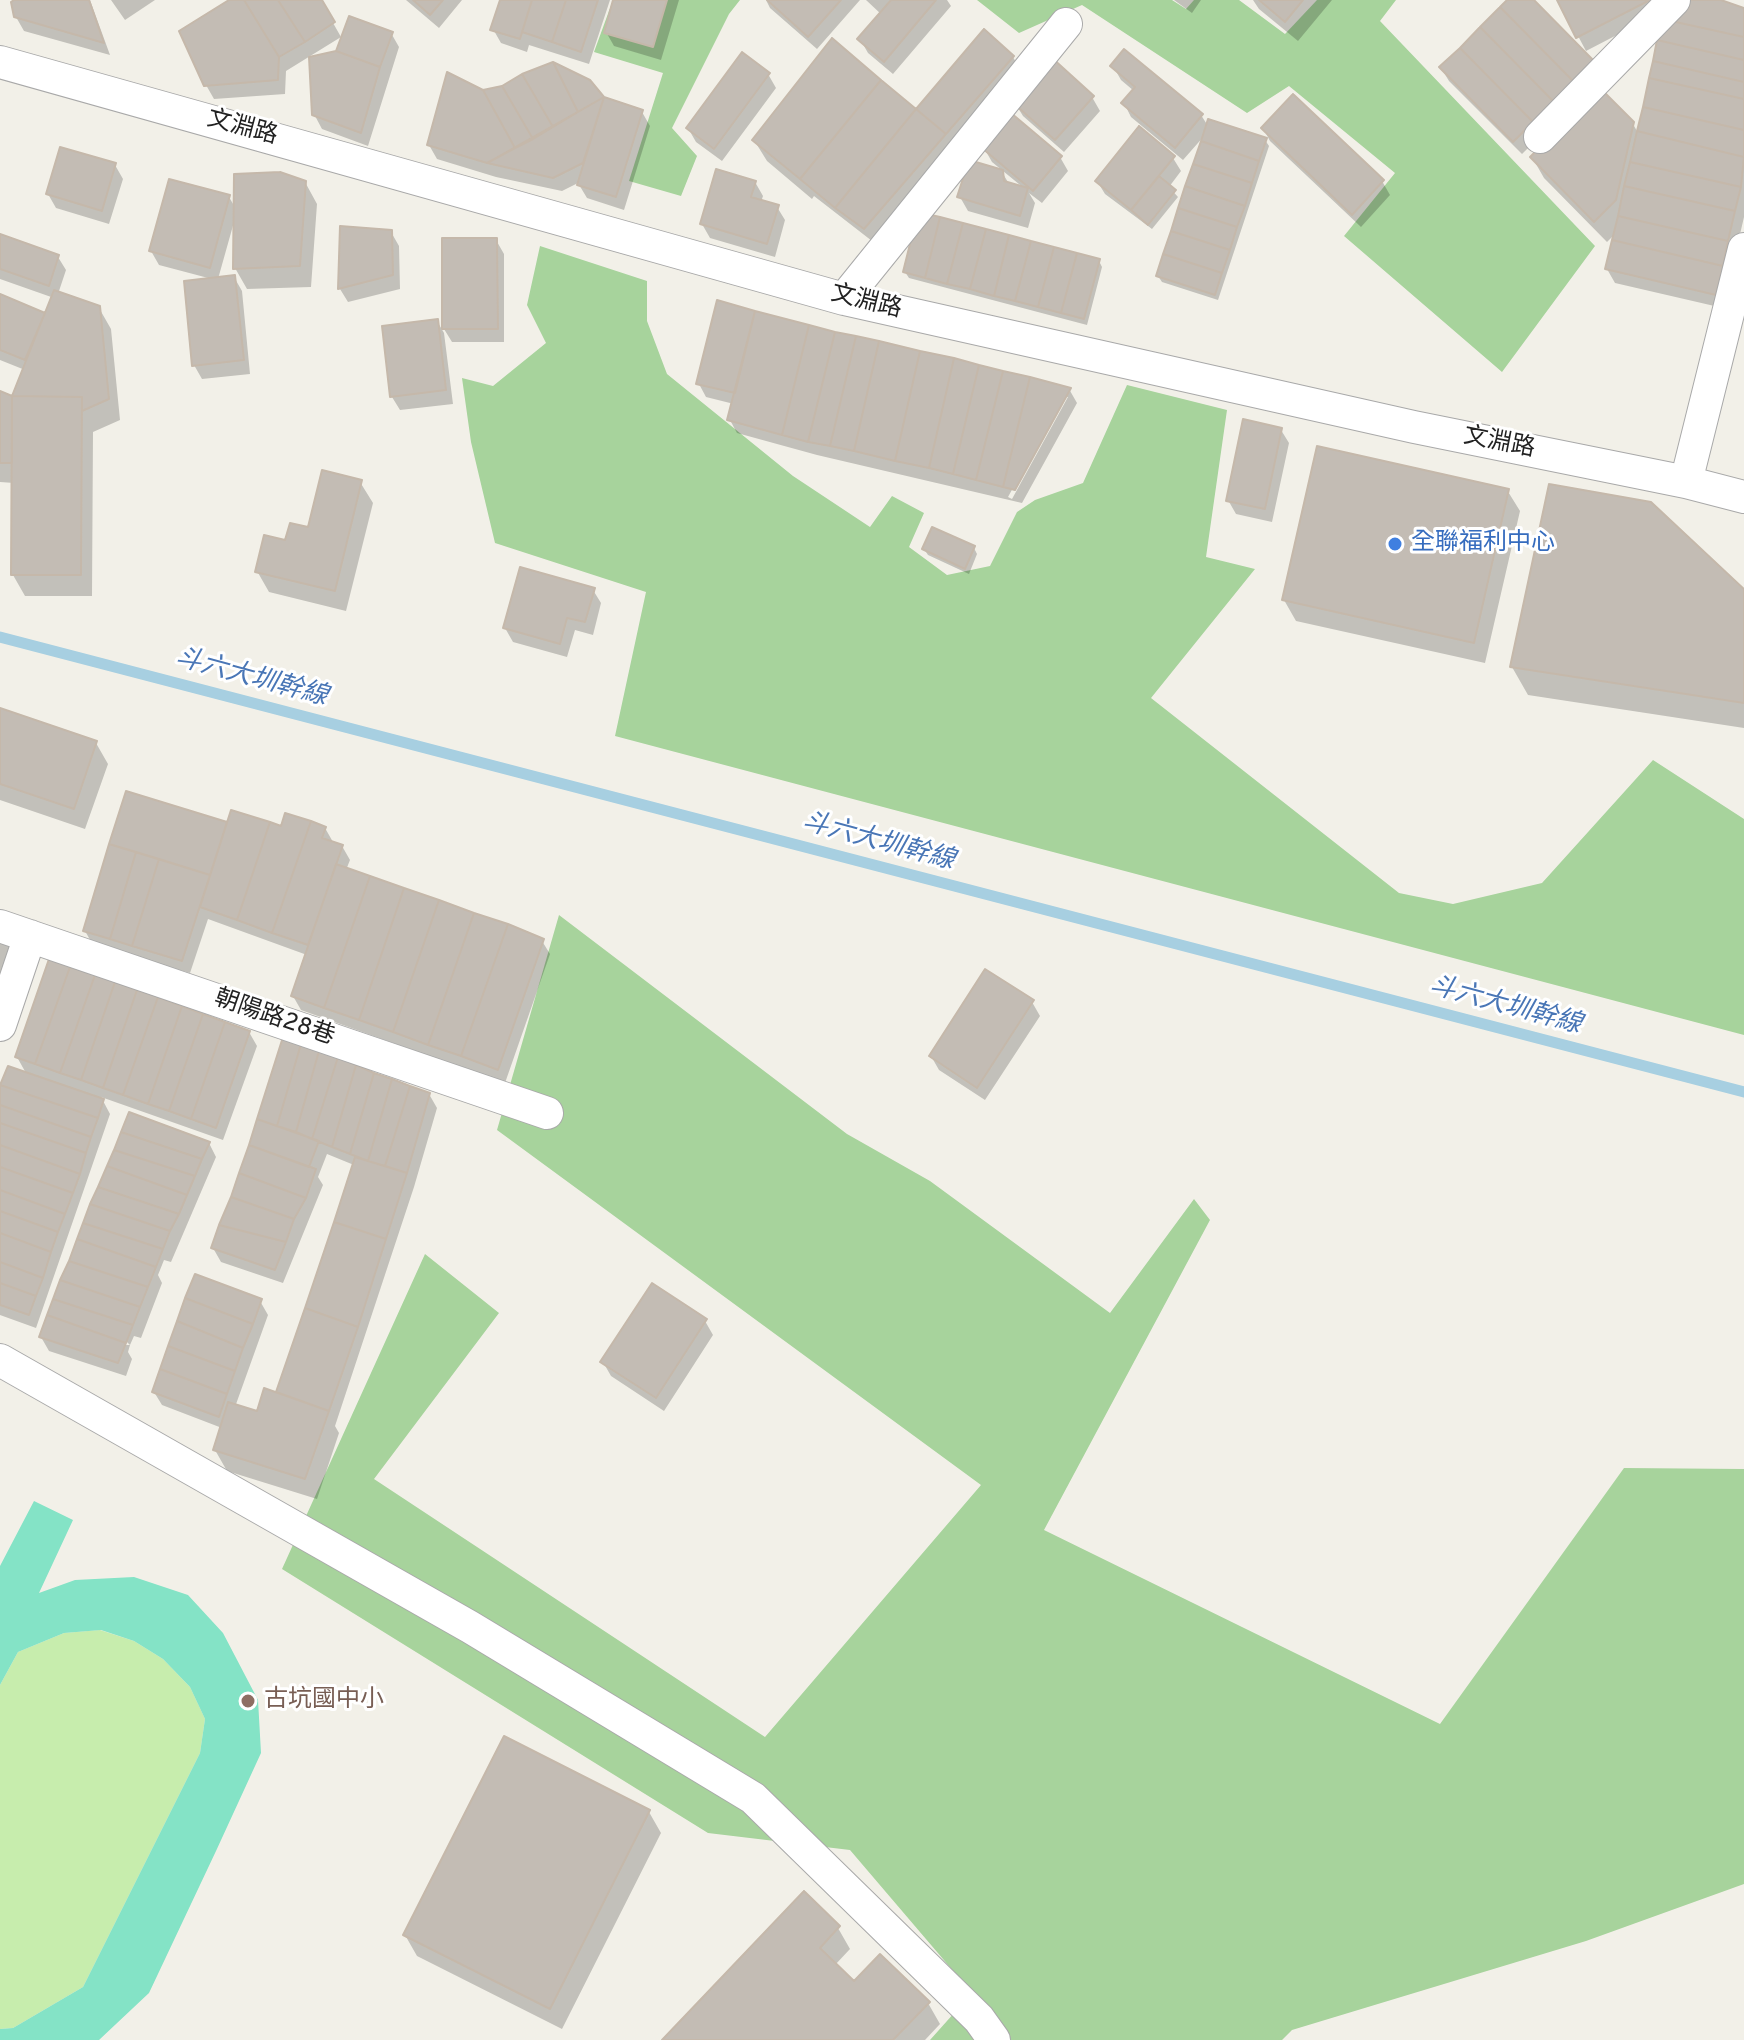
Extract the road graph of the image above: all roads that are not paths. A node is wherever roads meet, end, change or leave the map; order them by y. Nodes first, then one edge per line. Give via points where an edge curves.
1 (1674, 0) edge
2 (1066, 24) dead end
3 (0, 62) edge
4 (1540, 137) dead end
5 (1744, 249) edge
6 (844, 299) junction
7 (1686, 482) junction
8 (1744, 497) edge
9 (0, 926) edge
10 (30, 936) junction
11 (0, 1025) edge
12 (547, 1113) dead end
13 (0, 1360) edge
14 (994, 2040) edge

1 - 4 street
2 - 6 street
3 - 6 street, 文淵路
5 - 7 street
6 - 7 street, 文淵路 via 1414,427
7 - 8 street, 文淵路
9 - 10 street, 朝陽路28巷
10 - 11 street
10 - 12 street, 朝陽路28巷
13 - 14 street via 470,1627 753,1798 979,2019

